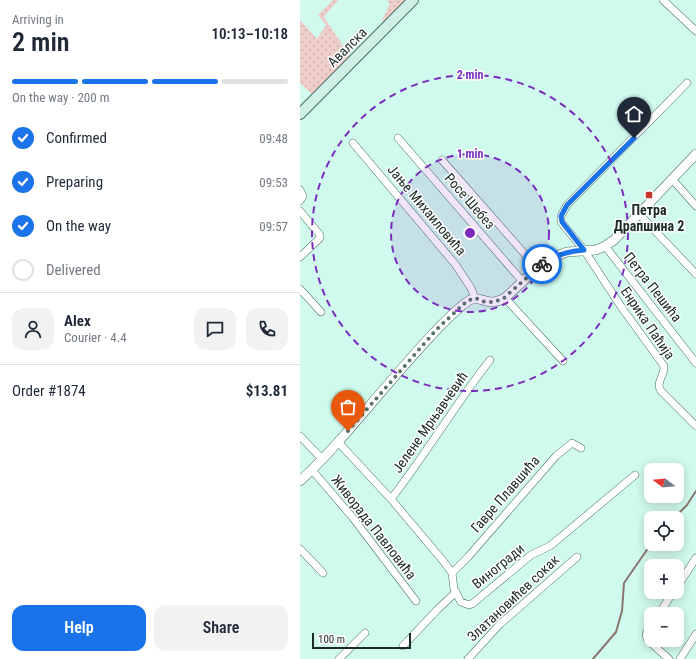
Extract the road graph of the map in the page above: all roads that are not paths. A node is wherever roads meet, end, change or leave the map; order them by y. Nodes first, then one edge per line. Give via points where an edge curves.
1 (413, 0) edge
2 (663, 0) edge
3 (696, 31) edge
4 (687, 83) dead end
5 (300, 114) edge
6 (398, 138) dead end
7 (353, 143) dead end
8 (696, 154) edge
9 (442, 160) dead end
10 (672, 179) junction
11 (300, 190) edge
12 (300, 201) edge
13 (696, 206) edge
14 (300, 211) edge
15 (639, 214) junction
16 (604, 246) junction
17 (584, 250) junction
18 (300, 257) edge
19 (537, 268) junction
20 (696, 274) edge
21 (523, 282) junction
22 (300, 289) edge
23 (475, 298) junction
24 (504, 298) junction
25 (321, 312) dead end
26 (490, 360) dead end
27 (563, 361) dead end
28 (696, 363) edge
29 (696, 426) edge
30 (300, 436) edge
31 (338, 442) junction
32 (581, 448) dead end
33 (322, 459) junction
34 (312, 470) junction
35 (635, 476) dead end
36 (300, 481) edge
37 (391, 499) junction
38 (300, 549) edge
39 (577, 557) dead end
40 (696, 558) edge
41 (323, 573) dead end
42 (452, 573) junction
43 (684, 576) edge
44 (456, 592) junction
45 (416, 601) dead end
46 (365, 632) dead end
47 (696, 634) edge
48 (403, 646) dead end
49 (656, 647) edge
50 (339, 659) edge
51 (468, 659) edge
52 (669, 659) edge
53 (680, 659) edge

1 - 5 main road, Авалска
2 - 3 street
4 - 17 street via 567,205 561,216 562,222
6 - 21 street, Росе Шебез
7 - 23 street, Јање Михаиловића via 455,264
8 - 10 street
9 - 19 street
10 - 13 street
10 - 15 street
11 - 12 street via 303,196
14 - 18 street via 320,235 320,238
15 - 16 street via 614,240
15 - 20 street
16 - 17 street via 596,250
16 - 28 street, Петра Пешића
17 - 19 street via 556,256
17 - 29 street, Енрика Паћија via 664,366 658,387 660,391
19 - 21 street
21 - 24 street
22 - 25 street
23 - 24 street via 485,302
23 - 31 street via 467,301 437,329
24 - 27 street
26 - 37 street, Јелене Мрњавчевић
30 - 33 street
31 - 33 street
31 - 37 street, Виногради
32 - 42 street, Гавре Плавшића via 572,442 556,456
33 - 34 street
34 - 36 street
34 - 45 street, Живорада Павловића via 353,518
35 - 44 street, Виногради via 550,546 531,555 472,604 461,602
37 - 42 street, Виногради
38 - 41 street
39 - 51 street, Златановићев сокак via 500,624
40 - 43 street
42 - 44 street, Виногради
44 - 48 street
46 - 50 street
47 - 53 street
49 - 52 street

